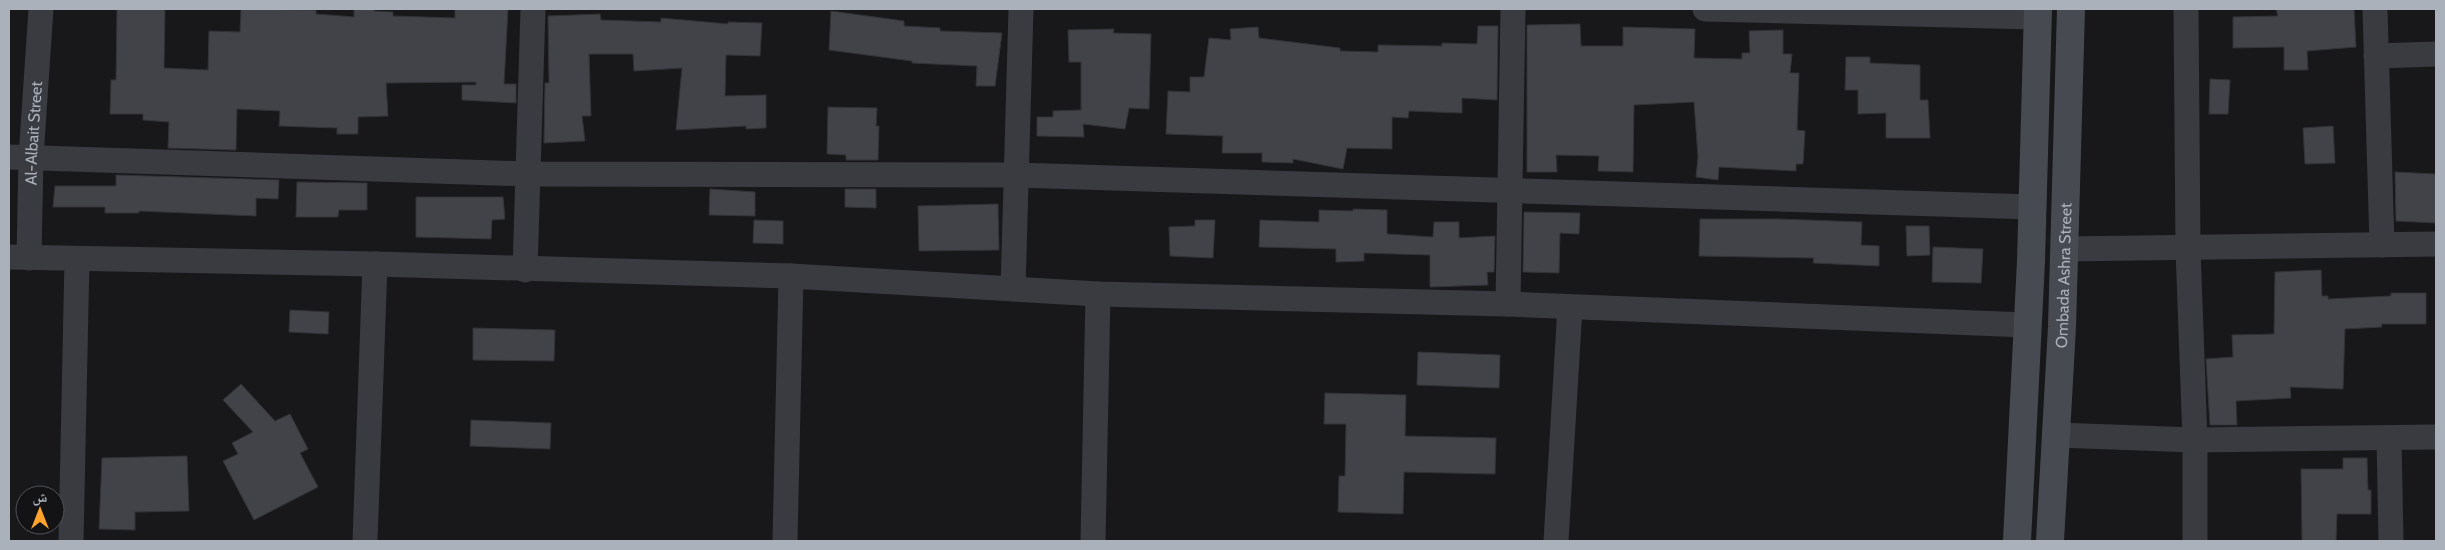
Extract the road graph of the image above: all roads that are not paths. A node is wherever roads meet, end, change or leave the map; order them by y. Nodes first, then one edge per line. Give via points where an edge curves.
1 (41, 9) edge
2 (533, 9) edge
3 (1021, 9) edge
4 (1513, 9) edge
5 (1705, 9) edge
6 (2071, 9) edge
7 (2186, 9) edge
8 (2375, 9) edge
9 (2038, 13) edge
10 (2436, 54) edge
11 (2376, 56) junction
12 (20, 157) edge
13 (528, 174) junction
14 (1014, 175) junction
15 (1510, 191) junction
16 (2033, 207) junction
17 (2436, 244) edge
18 (2382, 245) junction
19 (2064, 249) junction
20 (2188, 249) junction
21 (19, 257) edge
22 (77, 259) junction
23 (375, 264) junction
24 (525, 270) junction
25 (791, 276) junction
26 (1013, 289) junction
27 (1098, 294) junction
28 (1508, 304) junction
29 (1570, 307) junction
30 (2026, 325) junction
31 (2056, 435) junction
32 (2436, 437) edge
33 (2389, 438) junction
34 (2195, 440) junction
35 (71, 541) edge
36 (365, 541) edge
37 (784, 541) edge
38 (1093, 541) edge
39 (1556, 541) edge
40 (2017, 541) edge
41 (2050, 541) edge
42 (2195, 541) edge
43 (2391, 541) edge

1 - 12 street, Al-Albait Street
2 - 13 street
3 - 14 street
4 - 15 street
5 - 9 street
6 - 19 main road, Ombada Ashra Street
7 - 20 street
8 - 11 street
9 - 16 main road, Ombada Ashra Street
10 - 11 street
11 - 18 street
12 - 13 street
12 - 21 street, Al-Albait Street
13 - 14 street
13 - 24 street
14 - 15 street
14 - 26 street
15 - 16 street
15 - 28 street
16 - 30 main road, Ombada Ashra Street
17 - 18 street
18 - 20 street
19 - 20 street
19 - 31 main road, Ombada Ashra Street
20 - 34 street
21 - 22 street
22 - 23 street
22 - 35 street
23 - 24 street
23 - 36 street
24 - 25 street
25 - 26 street
25 - 37 street
26 - 27 street
27 - 28 street
27 - 38 street
28 - 29 street
29 - 30 street
29 - 39 street
30 - 40 main road, Ombada Ashra Street
31 - 34 street
31 - 41 main road, Ombada Ashra Street
32 - 33 street
33 - 34 street
33 - 43 street
34 - 42 street

